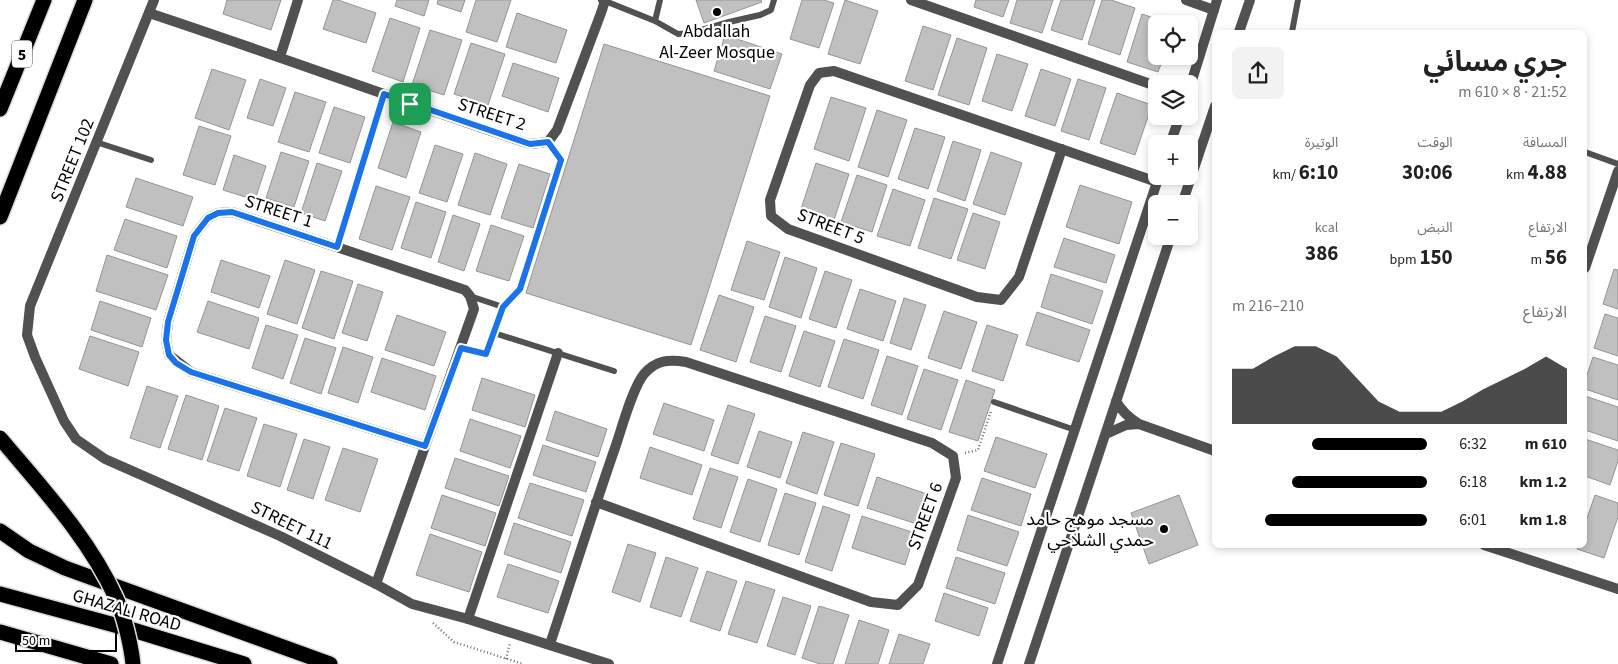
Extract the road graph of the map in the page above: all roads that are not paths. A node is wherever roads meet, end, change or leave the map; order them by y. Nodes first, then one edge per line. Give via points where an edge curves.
1 (44, 0) edge
2 (85, 0) edge
3 (154, 0) edge
4 (298, 0) edge
5 (660, 0) edge
6 (774, 0) edge
7 (911, 0) edge
8 (1186, 0) edge
9 (1250, 0) edge
10 (1298, 0) edge
11 (604, 1) edge
12 (1215, 5) edge
13 (149, 13) junction
14 (655, 21) junction
15 (1241, 30) edge
16 (1292, 30) edge
17 (280, 56) junction
18 (1194, 75) edge
19 (1148, 83) edge
20 (384, 94) junction
21 (0, 109) edge
22 (1212, 115) edge
23 (96, 142) junction
24 (1062, 149) junction
25 (1587, 153) edge
26 (151, 160) dead end
27 (1618, 164) edge
28 (1618, 171) edge
29 (1148, 176) edge
30 (1156, 185) edge
31 (1185, 195) edge
32 (0, 217) edge
33 (1169, 245) edge
34 (337, 247) junction
35 (1587, 262) edge
36 (470, 296) junction
37 (494, 333) junction
38 (27, 335) joint
39 (461, 348) junction
40 (558, 353) junction
41 (614, 371) dead end
42 (1116, 401) junction
43 (994, 402) road end
44 (1139, 424) junction
45 (1075, 430) junction
46 (1106, 434) junction
47 (0, 438) edge
48 (425, 446) junction
49 (1212, 450) edge
50 (596, 502) junction
51 (0, 531) edge
52 (1494, 548) edge
53 (376, 584) junction
54 (1618, 589) edge
55 (0, 594) edge
56 (468, 619) junction
57 (0, 632) edge
58 (550, 644) junction
59 (111, 664) edge
60 (134, 664) edge
61 (244, 664) edge
62 (330, 664) edge
63 (608, 664) edge
64 (997, 664) edge
65 (1029, 664) edge

1 - 21 highway, 5
2 - 32 highway
3 - 13 street, STREET 102
4 - 17 street
5 - 14 lane
6 - 14 lane via 771,10 760,15 690,34 678,34
7 - 19 street
8 - 12 street
9 - 15 street
10 - 16 lane
11 - 14 lane
11 - 20 street, STREET 2 via 556,130 548,142 530,144
12 - 18 street
13 - 17 street, STREET 2
13 - 23 street, STREET 102
17 - 20 street, STREET 2
20 - 34 lane
22 - 31 street
23 - 26 lane
23 - 38 street, STREET 102 via 30,306
24 - 24 street, STREET 5 via 834,71 819,73 810,85 770,200 771,216 788,229 977,297 1001,300 1019,277
24 - 29 street, STREET 5
25 - 27 lane
28 - 35 street
30 - 45 street
33 - 42 street
34 - 36 street, STREET 1 via 465,290
34 - 48 street, STREET 1 via 232,212 208,218 194,236 168,322 166,340 169,355 191,372
36 - 37 lane via 503,307
36 - 39 street via 474,309
37 - 39 lane via 486,354
37 - 40 lane
38 - 53 street, STREET 111 via 64,421 76,439 105,460 280,536
39 - 48 street
40 - 41 lane
40 - 56 street
42 - 44 street via 1128,418
42 - 46 street
43 - 45 lane
44 - 46 street via 1126,425
44 - 49 street
45 - 64 street
46 - 65 street
47 - 60 highway, bridge via 86,544 117,599
48 - 53 street
50 - 50 street, STREET 6 via 630,402 644,374 657,363 672,360 932,443 953,456 956,478 918,585 898,605 871,602
50 - 58 street
51 - 62 highway via 29,551 65,568
52 - 54 street
53 - 56 street, STREET 111 via 412,604
55 - 61 highway, GHAZALI ROAD
56 - 58 street, STREET 111
57 - 59 highway
58 - 63 street, STREET 111

